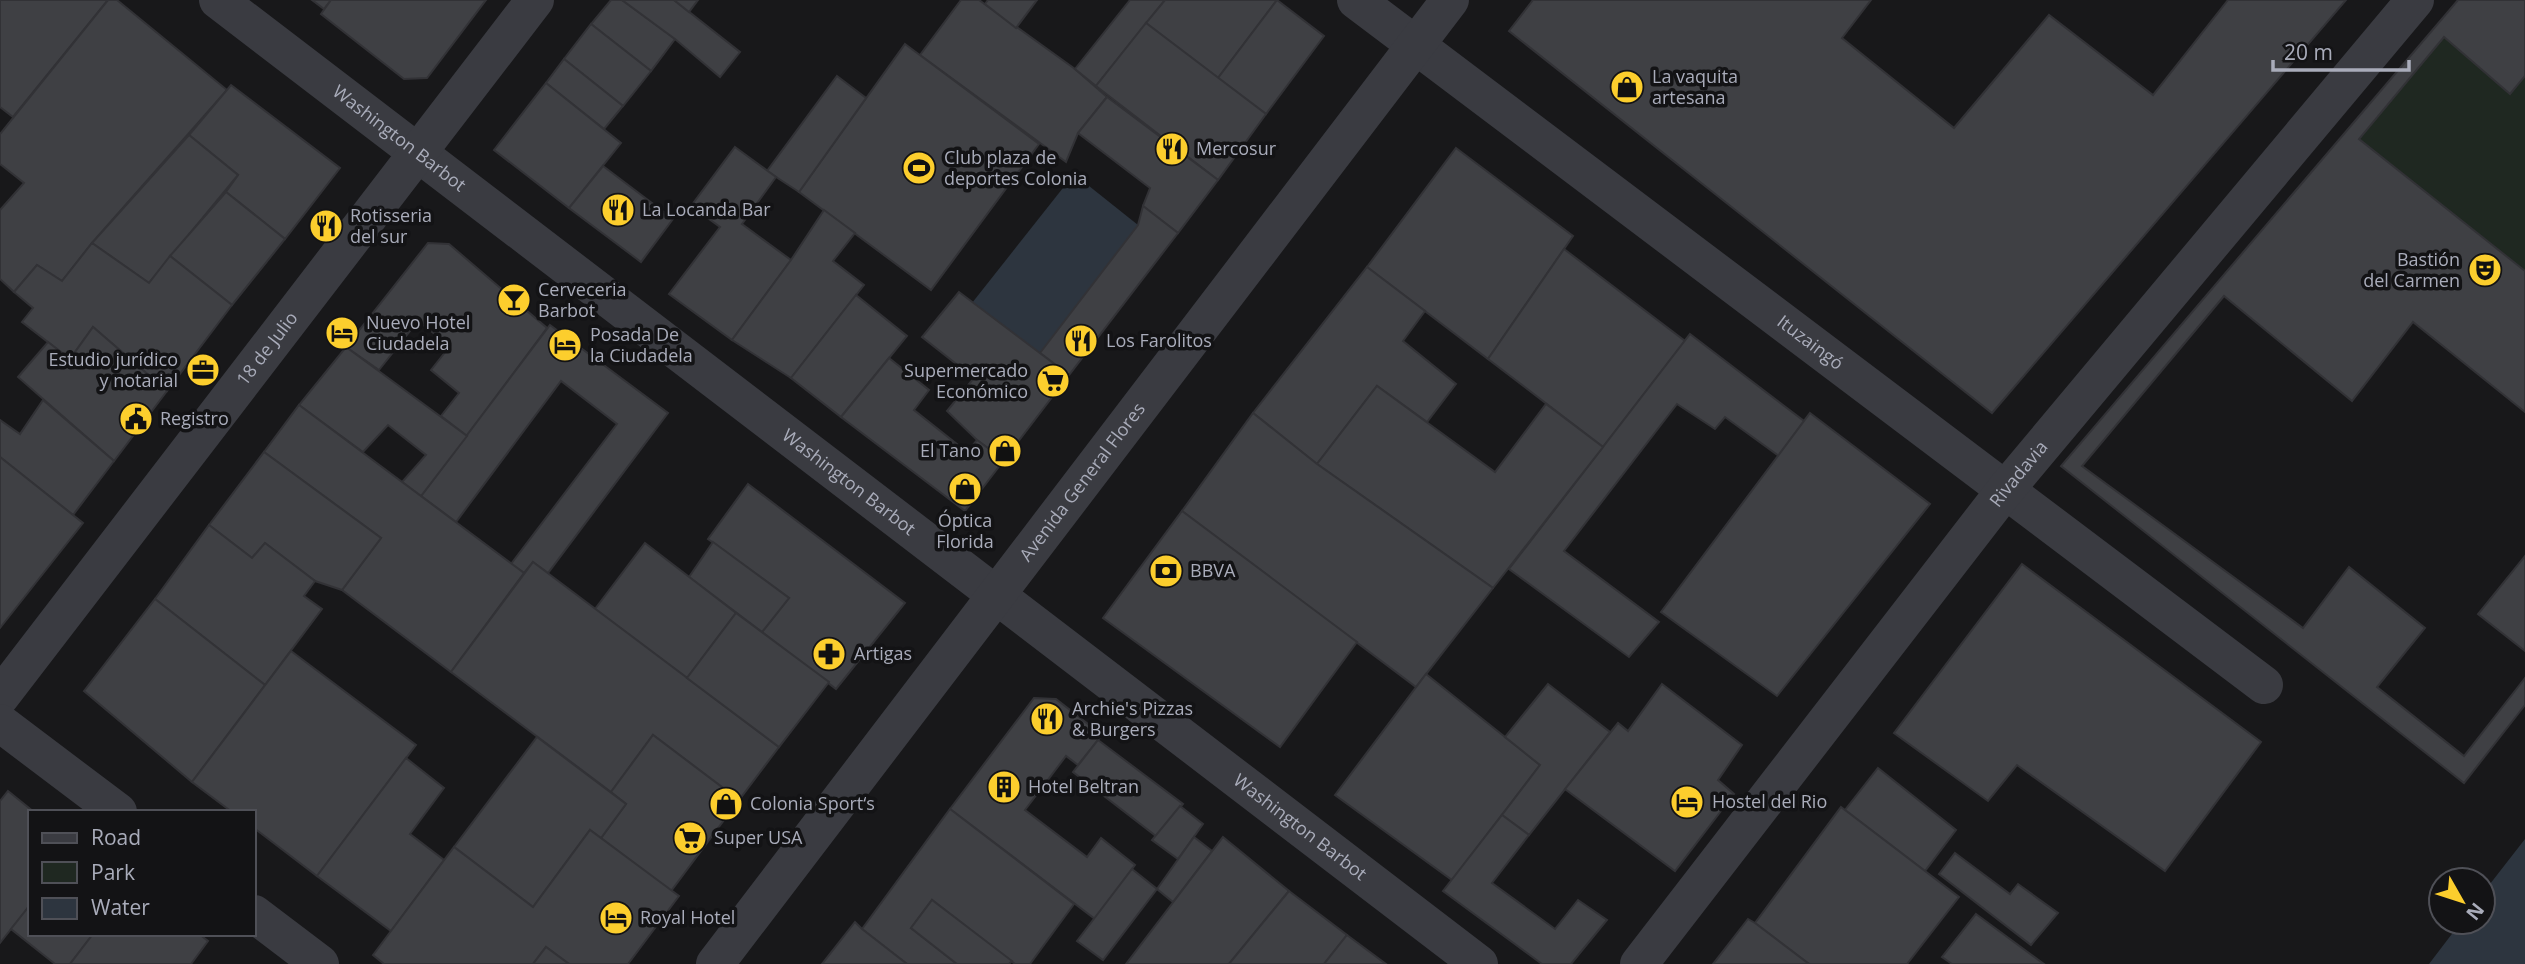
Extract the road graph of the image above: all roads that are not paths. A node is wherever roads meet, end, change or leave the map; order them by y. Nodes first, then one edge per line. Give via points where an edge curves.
1 (218, 0) edge
2 (535, 0) edge
3 (1356, 0) edge
4 (1450, 0) edge
5 (2415, 0) edge
6 (1415, 46) junction
7 (418, 153) junction
8 (2006, 489) junction
9 (997, 595) junction
10 (2264, 685) dead end
11 (0, 697) edge
12 (0, 723) edge
13 (115, 810) edge
14 (256, 916) edge
15 (320, 964) edge
16 (715, 964) edge
17 (1479, 964) edge
18 (1639, 964) edge

1 - 7 street, Washington Barbot
2 - 7 street, 18 de Julio
3 - 6 street, Ituzaingó
4 - 6 street, Avenida General Flores
5 - 8 street, Rivadavia
6 - 8 street, Ituzaingó
6 - 9 street, Avenida General Flores
7 - 9 street, Washington Barbot
7 - 11 street, 18 de Julio
8 - 10 street, Ituzaingó
8 - 18 street, Rivadavia
9 - 16 street, Avenida General Flores
9 - 17 street, Washington Barbot
12 - 13 street
14 - 15 street

